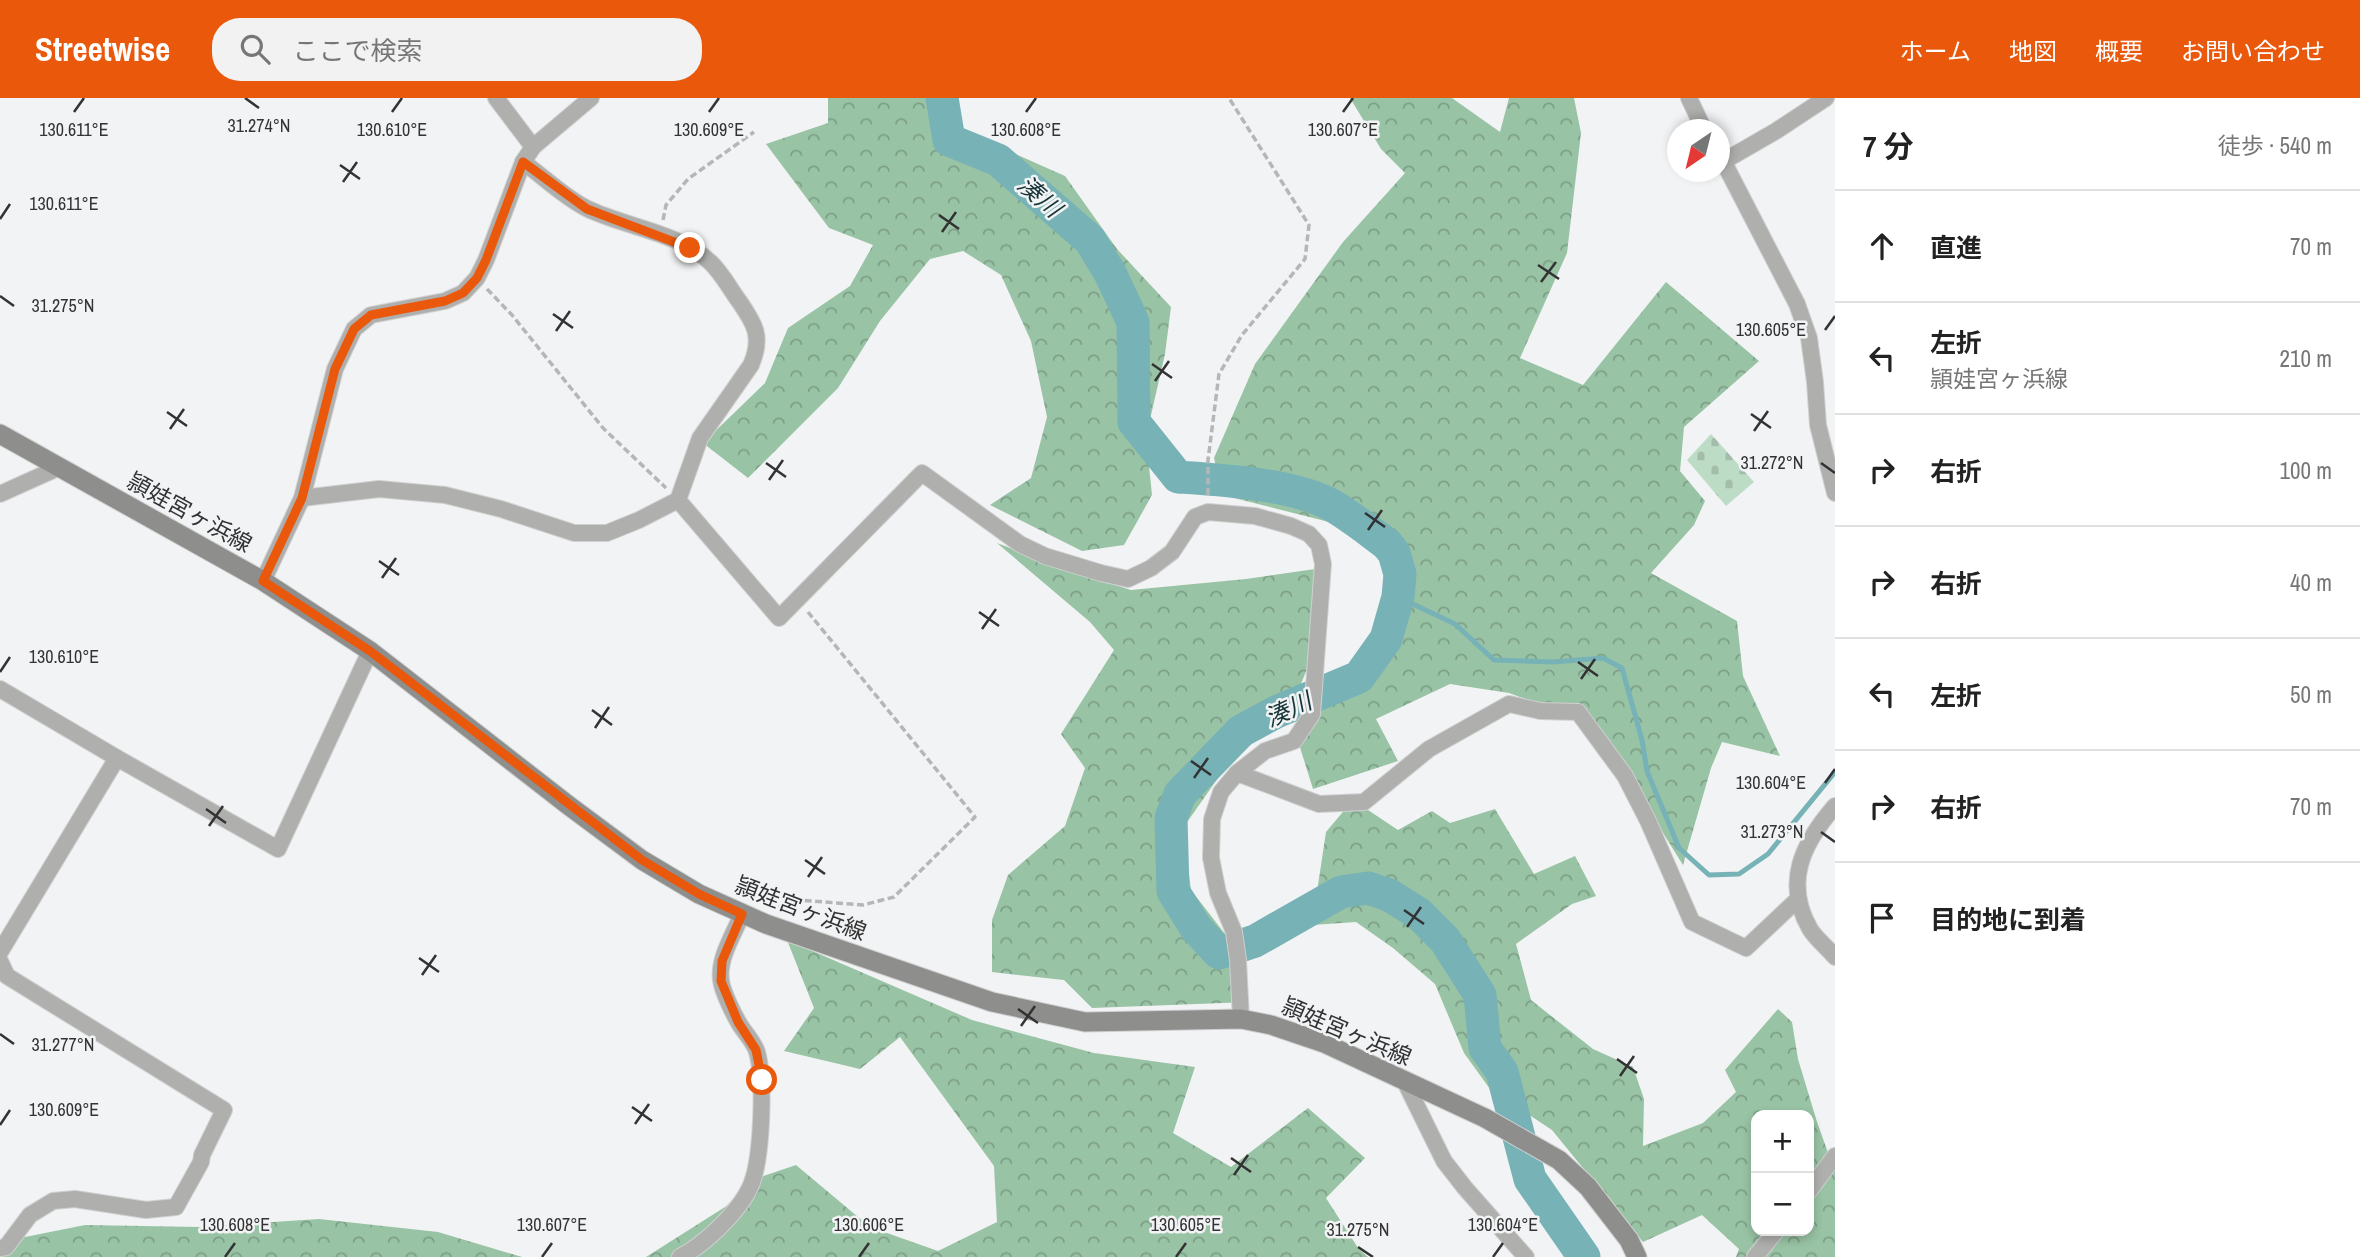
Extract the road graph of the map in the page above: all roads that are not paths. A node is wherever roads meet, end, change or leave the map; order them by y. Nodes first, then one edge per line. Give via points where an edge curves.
1 (496, 98) edge
2 (591, 98) edge
3 (1689, 98) edge
4 (1826, 98) edge
5 (1699, 119) edge
6 (533, 147) junction
7 (1730, 154) edge
8 (523, 162) junction
9 (1730, 174) edge
10 (0, 434) edge
11 (1830, 458) edge
12 (60, 467) junction
13 (1835, 493) edge
14 (0, 494) edge
15 (302, 498) junction
16 (678, 500) junction
17 (263, 581) junction
18 (370, 651) junction
19 (0, 689) edge
20 (117, 758) junction
21 (1237, 773) junction
22 (1835, 806) edge
23 (1797, 900) junction
24 (742, 914) junction
25 (0, 953) edge
26 (1835, 957) edge
27 (0, 961) edge
28 (1241, 1019) junction
29 (1405, 1082) junction
30 (1835, 1156) edge
31 (1814, 1184) edge
32 (1772, 1236) edge
33 (0, 1248) edge
34 (680, 1257) edge
35 (1526, 1257) edge
36 (1637, 1257) edge
37 (1755, 1257) edge

1 - 6 street
2 - 6 street
3 - 5 street
4 - 7 street
6 - 8 street
8 - 15 street via 477,278 463,293 445,301 371,315 354,329 335,369
8 - 16 street via 587,209 701,254 754,323 756,353 751,365 700,438
9 - 11 street via 1797,304 1808,338 1818,425
10 - 12 main road, 頴娃宮ヶ浜線
11 - 13 street
12 - 14 street
12 - 17 main road, 頴娃宮ヶ浜線
15 - 16 street via 379,489 445,495 574,533 607,533
15 - 17 street
16 - 21 street via 779,618 922,473 1020,544 1045,556 1128,579 1172,552 1195,517 1208,512 1255,516 1309,534 1319,545 1323,564 1312,713 1294,741 1265,751
17 - 18 main road, 頴娃宮ヶ浜線
18 - 20 street via 278,849
18 - 24 main road, 頴娃宮ヶ浜線 via 642,860
19 - 20 street
20 - 25 street
21 - 23 street via 1319,804 1364,802 1429,749 1509,704 1578,712 1625,776 1692,922 1746,948
21 - 28 street via 1221,792 1212,819 1211,858 1218,893 1234,932
22 - 23 street via 1815,832 1798,867
23 - 26 street via 1811,931
24 - 28 main road, 頴娃宮ヶ浜線 via 992,1002 1086,1022
24 - 34 street via 722,961 721,981 756,1050 762,1080 760,1139 751,1185 723,1226
27 - 33 street via 6,976 225,1110 176,1207 146,1210 75,1199 53,1201 30,1216 6,1247
28 - 29 main road, 頴娃宮ヶ浜線 via 1324,1043
29 - 35 street via 1444,1161
29 - 36 main road, 頴娃宮ヶ浜線 via 1485,1118 1559,1160 1588,1187
30 - 31 street
32 - 37 street

